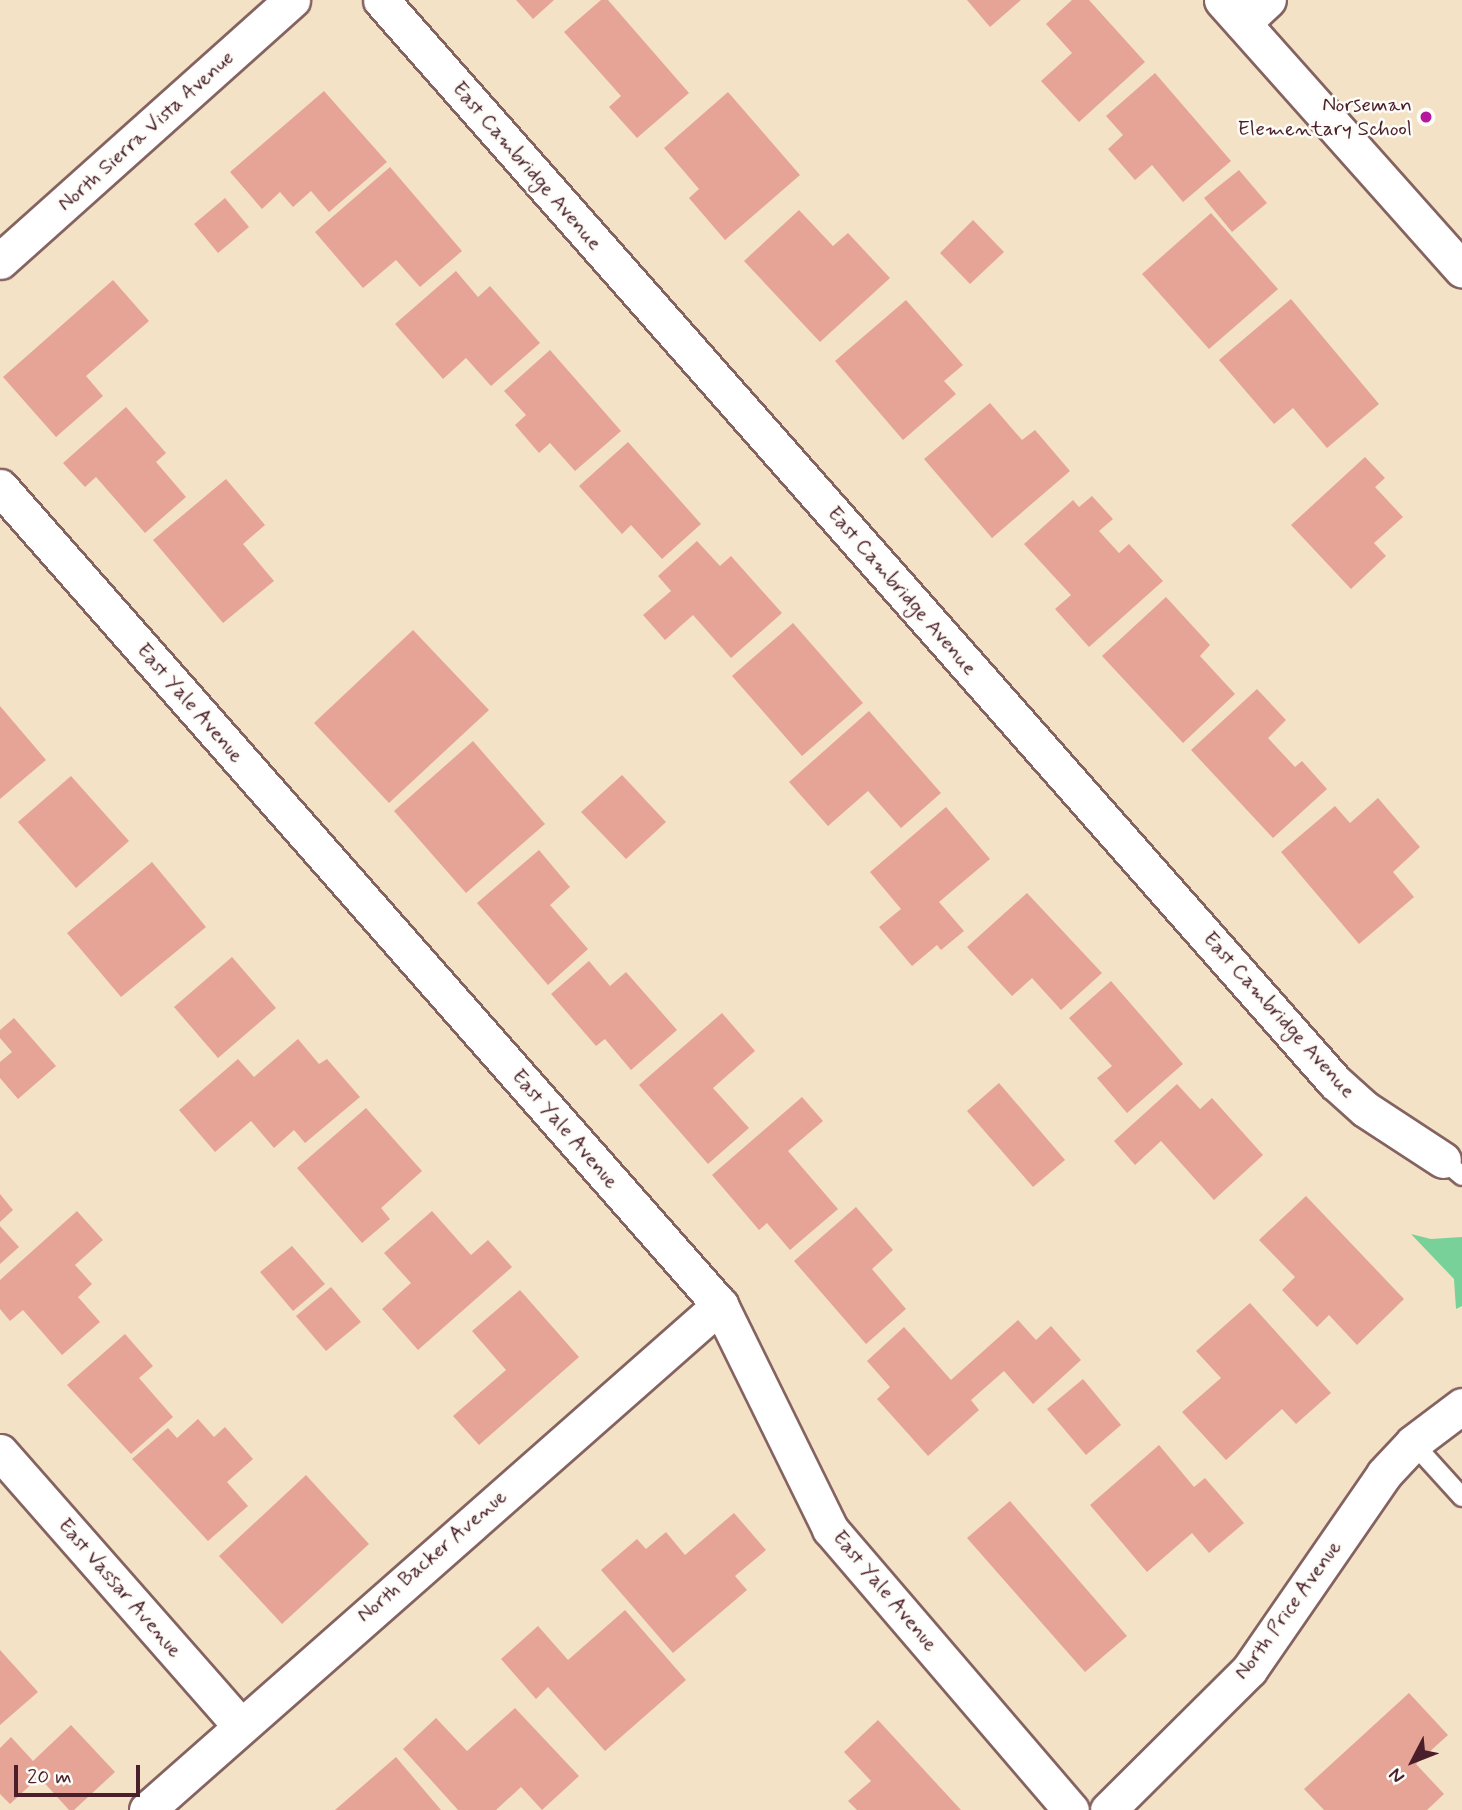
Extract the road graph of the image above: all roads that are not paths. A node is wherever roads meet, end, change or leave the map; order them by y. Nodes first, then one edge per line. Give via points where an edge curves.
1 (292, 0) edge
2 (381, 0) edge
3 (1244, 8) edge
4 (0, 261) edge
5 (1462, 269) edge
6 (0, 487) edge
7 (1453, 1168) edge
8 (720, 1305) junction
9 (1462, 1406) edge
10 (1413, 1443) junction
11 (0, 1452) edge
12 (1462, 1497) edge
13 (239, 1724) junction
14 (146, 1810) edge
15 (1072, 1810) edge
16 (1108, 1810) edge

1 - 4 street, North Sierra Vista Avenue
2 - 7 street, East Cambridge Avenue via 1335,1082 1365,1109
3 - 5 street
6 - 8 street, East Yale Avenue
8 - 13 street, North Backer Avenue
8 - 15 street, East Yale Avenue via 830,1529
9 - 10 street, North Price Avenue
10 - 12 lane
10 - 16 street, North Price Avenue via 1384,1474 1249,1670
11 - 13 street, East Vassar Avenue
13 - 14 street, North Backer Avenue

